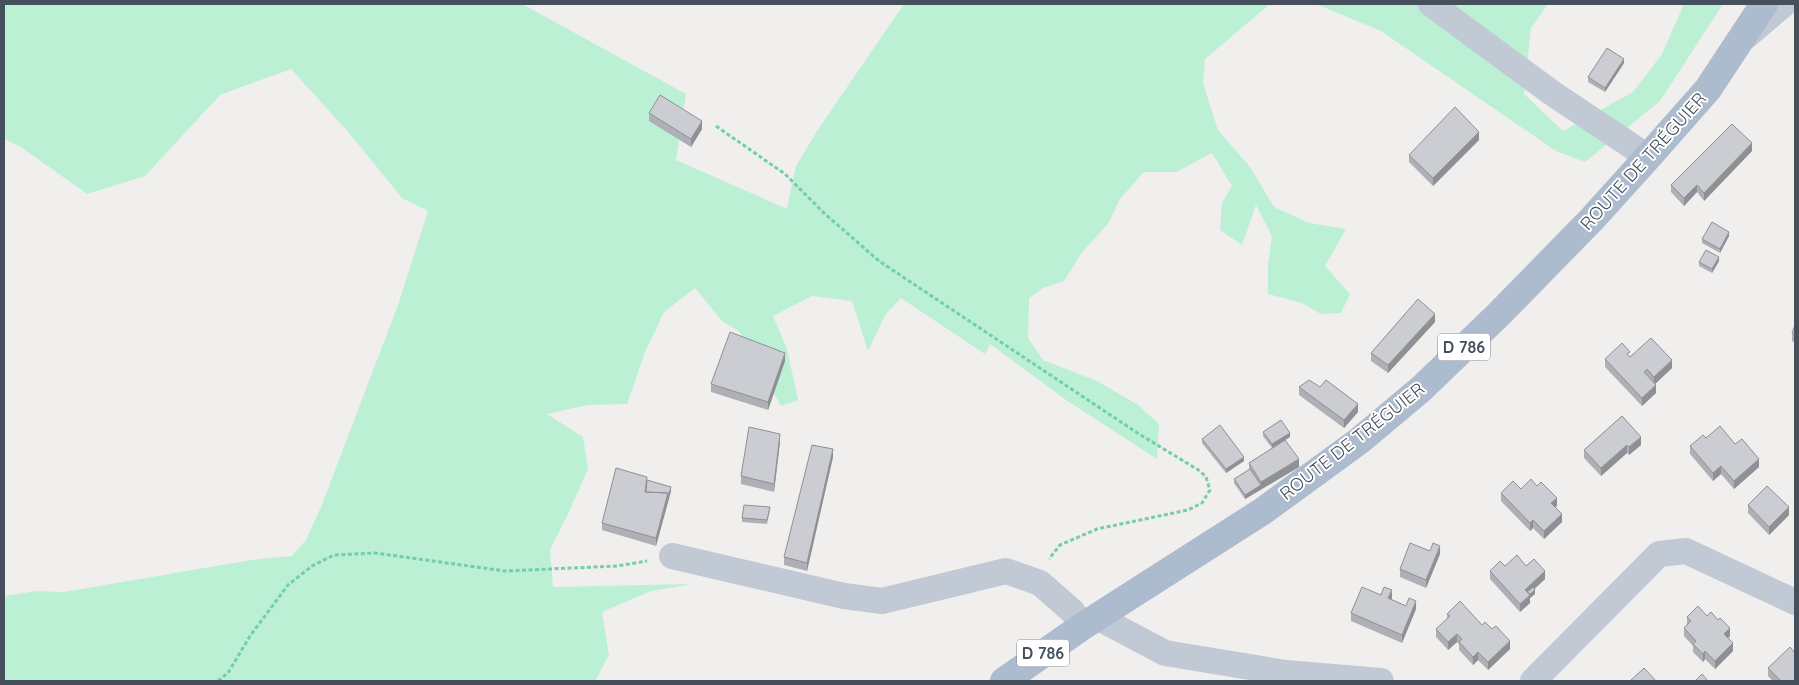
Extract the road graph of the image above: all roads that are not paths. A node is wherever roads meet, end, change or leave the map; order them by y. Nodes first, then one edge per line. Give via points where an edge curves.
1 (1431, 4) edge
2 (1764, 4) edge
3 (1784, 4) edge
4 (1740, 42) junction
5 (1648, 157) junction
6 (672, 556) road end
7 (1795, 602) edge
8 (1090, 622) junction
9 (1004, 681) edge
10 (1381, 681) edge
11 (1532, 681) edge

1 - 5 street via 1552,93
2 - 4 main road, ROUTE DE TRÉGUIER / D 786
3 - 4 street
4 - 5 main road, ROUTE DE TRÉGUIER / D 786 via 1708,89
5 - 8 main road, ROUTE DE TRÉGUIER / D 786 via 1498,315 1366,435 1263,511
6 - 8 street via 844,596 882,601 1006,570 1040,583
7 - 11 street via 1686,551 1659,554
8 - 9 main road, ROUTE DE TRÉGUIER / D 786
8 - 10 street via 1165,653 1286,673

